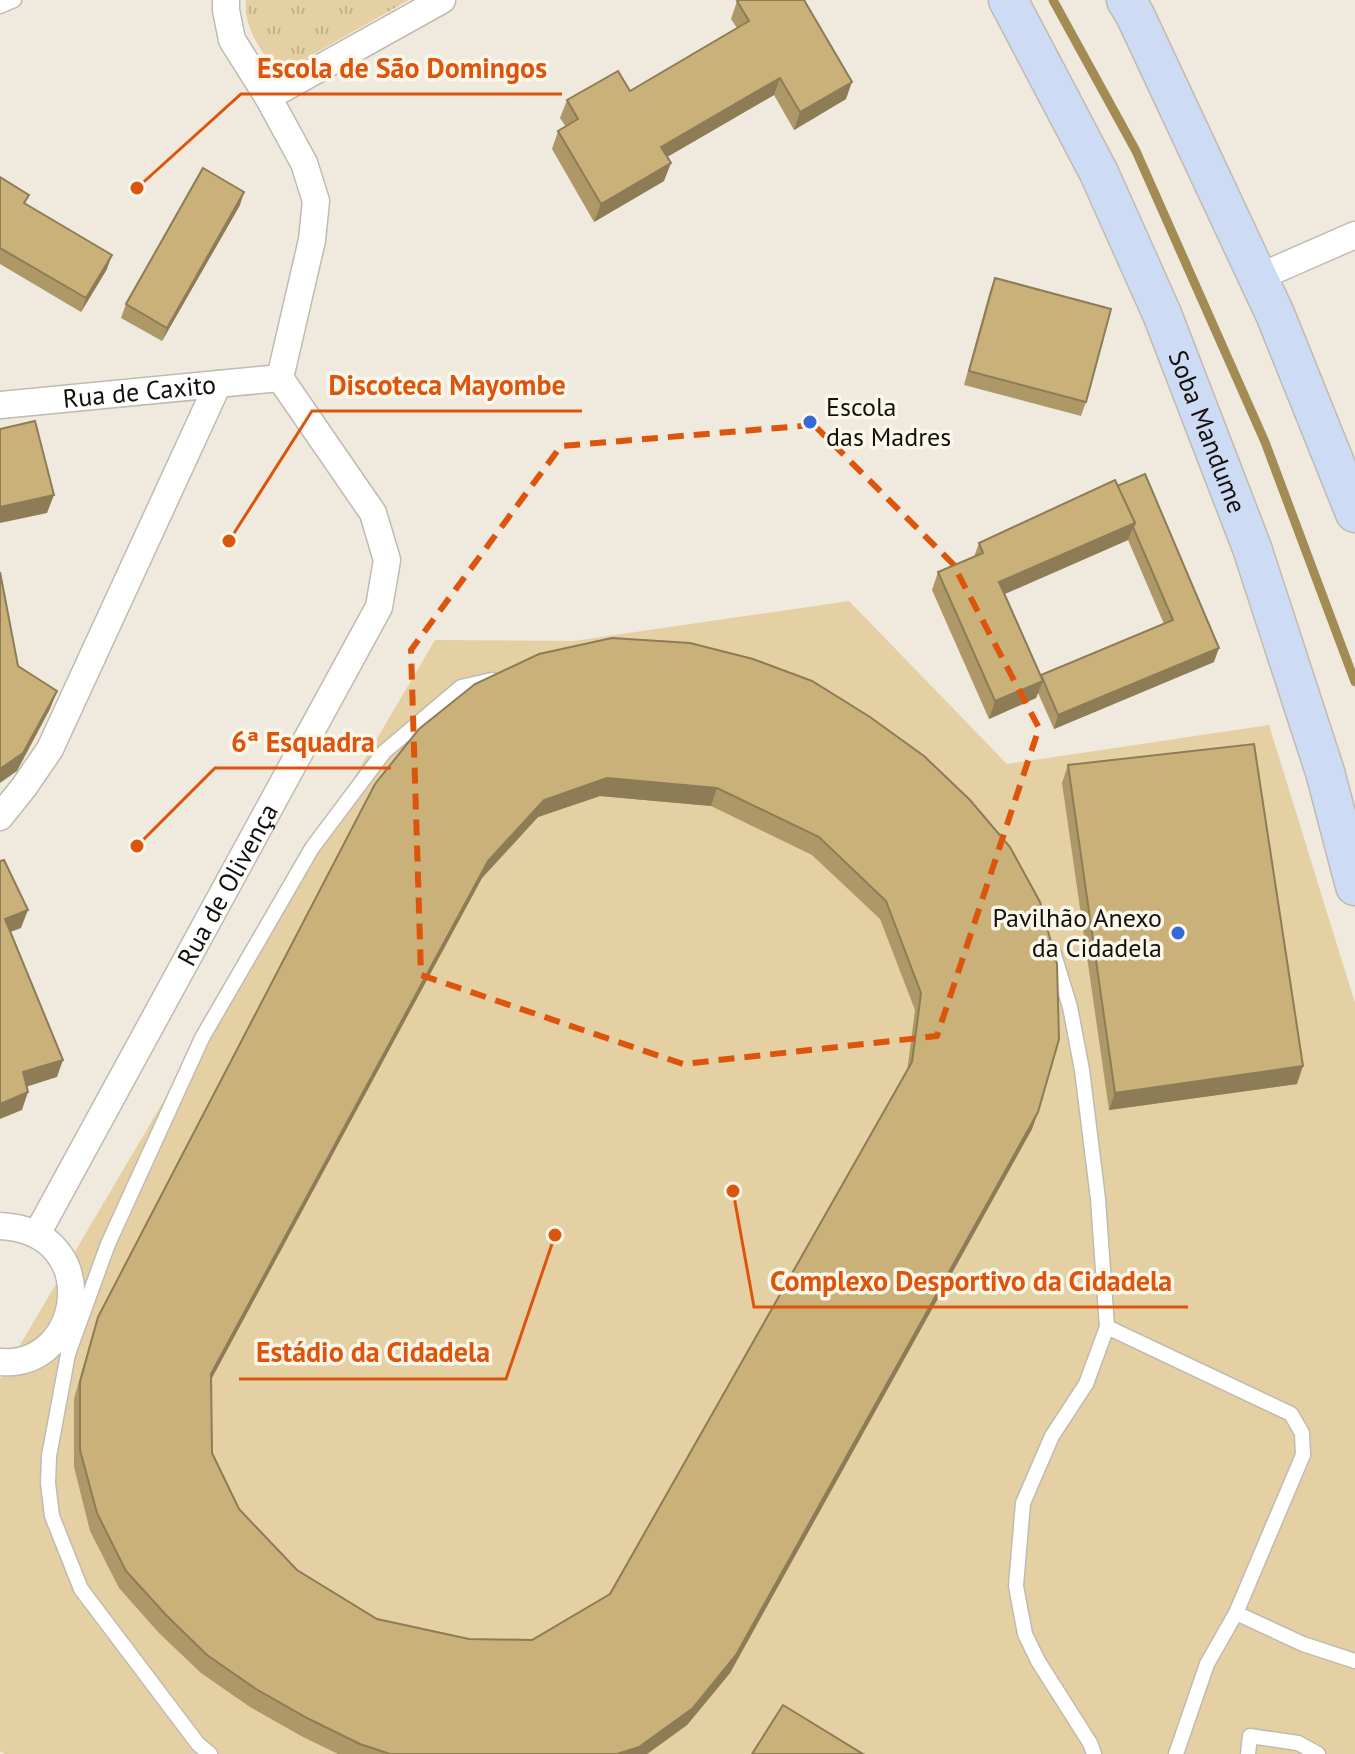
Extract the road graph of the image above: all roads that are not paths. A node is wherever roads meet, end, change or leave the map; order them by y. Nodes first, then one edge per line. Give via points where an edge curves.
1 (14, 0) edge
2 (226, 0) edge
3 (442, 0) edge
4 (1008, 0) edge
5 (1126, 0) edge
6 (0, 6) edge
7 (268, 97) junction
8 (1355, 235) edge
9 (1259, 277) junction
10 (280, 378) junction
11 (218, 384) junction
12 (0, 405) edge
13 (1355, 513) edge
14 (504, 678) edge
15 (0, 817) edge
16 (1355, 886) edge
17 (1045, 930) edge
18 (0, 1226) edge
19 (37, 1234) junction
20 (1107, 1327) junction
21 (10, 1361) edge
22 (0, 1379) edge
23 (1236, 1613) junction
24 (1355, 1661) edge
25 (210, 1754) edge
26 (1094, 1754) edge
27 (1176, 1754) edge
28 (1248, 1754) edge
29 (1318, 1754) edge

1 - 6 lane
2 - 7 street via 232,40
3 - 7 street
4 - 16 main road, Soba Mandume via 1099,173 1162,314 1252,548 1325,772
5 - 9 main road
7 - 10 street via 304,163 316,201
8 - 9 street
9 - 13 main road
10 - 11 street, Rua de Caxito
10 - 19 street, Rua de Olivença via 373,513 387,560 379,607
11 - 12 street, Rua de Caxito
11 - 15 street via 50,749
14 - 25 lane via 461,687 384,752 312,848 202,1038 108,1244 68,1354 49,1456 52,1516 81,1589
17 - 20 lane via 1070,1007 1082,1070
18 - 19 street
19 - 21 street via 62,1258 70,1276 66,1322 36,1355
20 - 23 lane via 1291,1414 1302,1433 1303,1455
20 - 26 lane via 1086,1384 1052,1436 1023,1503 1016,1586 1025,1634
21 - 22 street
23 - 24 lane
23 - 27 lane via 1207,1664
28 - 29 lane via 1250,1736 1298,1743

